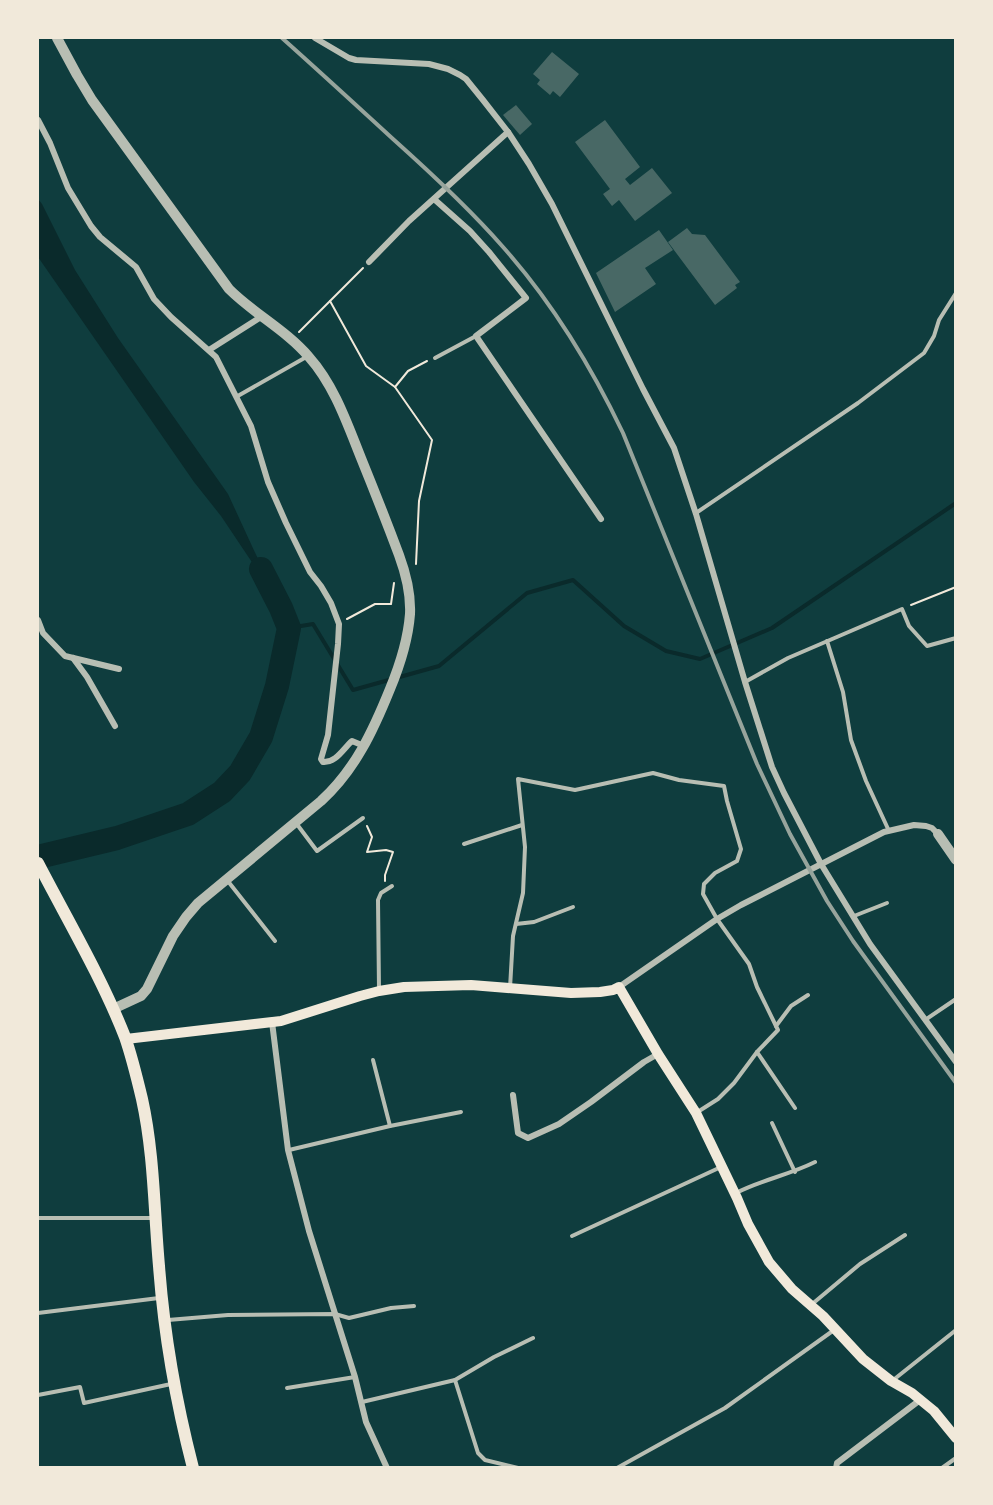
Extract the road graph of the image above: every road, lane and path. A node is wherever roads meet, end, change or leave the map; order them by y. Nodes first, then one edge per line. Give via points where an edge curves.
1 (57, 38) edge
2 (315, 38) edge
3 (38, 120) edge
4 (508, 132) junction
5 (434, 199) junction
6 (369, 262) joint
7 (956, 293) edge
8 (330, 301) junction
9 (261, 317) junction
10 (476, 336) junction
11 (291, 340) junction
12 (209, 350) junction
13 (308, 356) junction
14 (435, 358) joint
15 (395, 387) junction
16 (236, 397) junction
17 (696, 514) junction
18 (601, 519) dead end
19 (404, 570) junction
20 (956, 587) edge
21 (902, 609) junction
22 (38, 620) edge
23 (339, 624) junction
24 (956, 638) edge
25 (827, 641) junction
26 (73, 658) junction
27 (119, 669) dead end
28 (745, 682) junction
29 (115, 726) dead end
30 (364, 746) junction
31 (363, 818) joint
32 (295, 822) junction
33 (522, 825) junction
34 (889, 831) junction
35 (938, 834) joint
36 (465, 844) dead end
37 (956, 861) edge
38 (38, 862) edge
39 (821, 864) junction
40 (226, 880) junction
41 (392, 886) dead end
42 (386, 890) junction
43 (887, 903) dead end
44 (573, 907) dead end
45 (853, 917) junction
46 (717, 919) junction
47 (516, 924) junction
48 (275, 941) dead end
49 (619, 987) junction
50 (510, 989) junction
51 (379, 991) junction
52 (808, 995) dead end
53 (956, 999) edge
54 (113, 1009) junction
55 (925, 1020) junction
56 (272, 1022) junction
57 (776, 1026) junction
58 (126, 1039) junction
59 (757, 1052) junction
60 (658, 1054) junction
61 (373, 1060) dead end
62 (956, 1062) edge
63 (513, 1095) dead end
64 (795, 1108) dead end
65 (461, 1112) dead end
66 (696, 1113) junction
67 (772, 1123) dead end
68 (390, 1126) junction
69 (288, 1150) junction
70 (815, 1162) dead end
71 (722, 1167) junction
72 (795, 1172) junction
73 (735, 1193) junction
74 (38, 1218) edge
75 (155, 1218) junction
76 (905, 1235) dead end
77 (572, 1236) dead end
78 (162, 1297) junction
79 (810, 1305) junction
80 (414, 1306) dead end
81 (38, 1313) edge
82 (335, 1314) junction
83 (165, 1320) junction
84 (835, 1329) junction
85 (956, 1330) edge
86 (533, 1338) dead end
87 (355, 1377) junction
88 (455, 1380) junction
89 (891, 1381) junction
90 (175, 1383) junction
91 (287, 1388) dead end
92 (38, 1395) edge
93 (920, 1400) junction
94 (361, 1402) junction
95 (955, 1437) edge
96 (956, 1458) edge
97 (193, 1467) edge
98 (387, 1467) edge
99 (518, 1467) edge
100 (617, 1467) edge
101 (836, 1467) edge
102 (942, 1467) edge

1 - 9 street via 92,100 213,267 240,300
2 - 4 street via 356,60 429,64 454,72 466,79
3 - 12 street via 68,188 91,226 136,267 154,299 171,317
4 - 5 street
4 - 17 street via 552,204 670,438
5 - 6 street
5 - 10 street via 470,231 526,298
6 - 8 path
7 - 17 lane via 924,353
8 - 11 path
8 - 15 path via 366,366
9 - 11 street
9 - 12 street
10 - 14 lane
10 - 18 street
11 - 13 street
12 - 16 street
13 - 16 lane
13 - 19 street via 342,411
14 - 15 path via 408,371
15 - 19 path via 432,440 419,501 416,564
16 - 23 street via 251,426 268,482 286,523
17 - 28 street
19 - 23 path via 395,574 391,604 375,604
19 - 30 street via 410,602 407,636 380,714
20 - 21 path
21 - 24 lane via 909,626 927,646
21 - 25 lane
22 - 26 street via 43,633 65,656
23 - 30 street via 328,735 321,759 328,763 352,741
25 - 28 lane
25 - 34 lane via 843,692 851,740
26 - 27 street
26 - 29 street
28 - 39 street via 772,767
30 - 32 street via 335,787
31 - 32 lane via 317,851
31 - 42 path via 372,837 367,852 393,852 385,875
32 - 40 street
33 - 36 lane
33 - 46 lane via 518,779 575,790 653,773 724,786 741,849 737,861 704,884 703,894
33 - 47 lane via 523,893
34 - 35 street via 914,825 932,828
34 - 39 street
35 - 37 street
38 - 54 main road
39 - 45 street
39 - 46 street
40 - 48 lane
40 - 54 street via 184,920 145,992
41 - 42 lane
42 - 51 lane via 378,900
43 - 45 lane
44 - 47 lane via 534,922
45 - 55 street
46 - 49 street
46 - 57 lane via 749,964
47 - 50 lane
49 - 50 main road via 579,993
49 - 60 main road
50 - 51 main road via 436,986
51 - 56 main road
52 - 57 lane via 791,1006
53 - 55 lane
54 - 58 main road
55 - 62 street
56 - 58 main road
56 - 69 street
57 - 59 lane via 778,1030
58 - 75 main road via 148,1136
59 - 64 lane
59 - 66 lane via 718,1099
60 - 63 street via 559,1124 528,1138 518,1133
60 - 66 main road
61 - 68 lane
65 - 68 lane
66 - 71 main road
67 - 72 lane
68 - 69 lane
69 - 82 street
70 - 72 lane
71 - 73 main road
71 - 77 lane
72 - 73 lane
73 - 79 main road via 769,1262
74 - 75 lane
75 - 78 main road
76 - 79 lane via 860,1264
78 - 81 lane
78 - 83 main road
79 - 84 main road
80 - 82 lane via 349,1318
82 - 83 lane
82 - 87 street
83 - 90 main road
84 - 89 main road
84 - 100 lane via 725,1408
85 - 89 lane
86 - 88 lane
87 - 91 lane
87 - 94 street
88 - 94 lane
88 - 99 lane via 478,1453 485,1460
89 - 93 main road
90 - 92 lane via 84,1403 80,1387
90 - 97 main road
93 - 95 main road
93 - 101 street
94 - 98 street
96 - 102 lane

